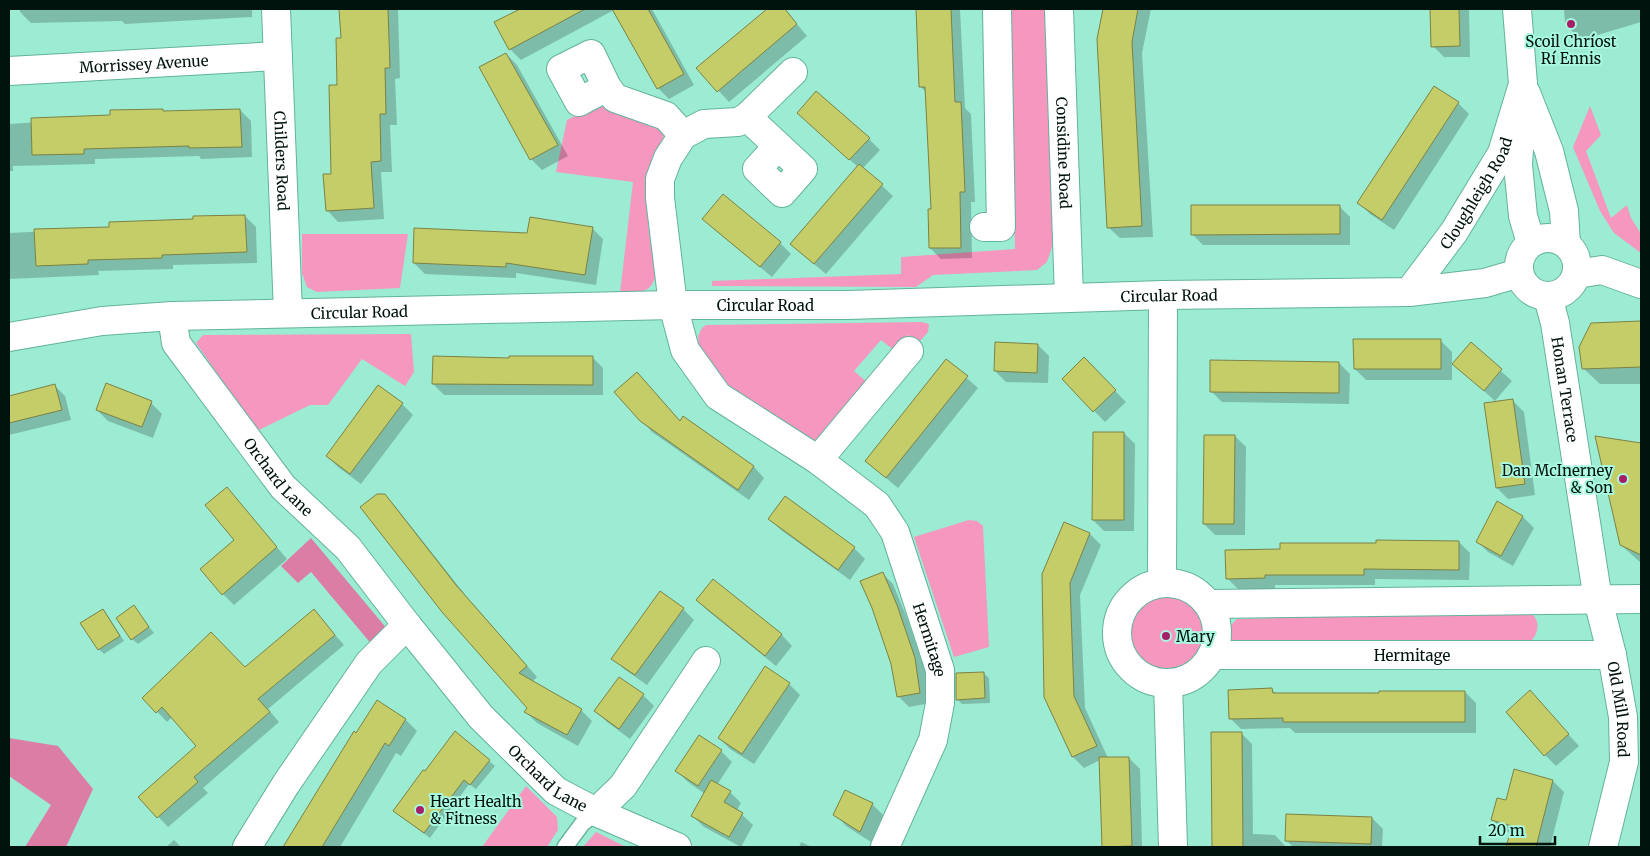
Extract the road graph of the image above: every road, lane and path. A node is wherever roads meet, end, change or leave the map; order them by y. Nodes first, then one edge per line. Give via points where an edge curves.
1 (276, 9) edge
2 (997, 9) edge
3 (1059, 9) edge
4 (1517, 9) edge
5 (278, 56) junction
6 (9, 71) edge
7 (793, 72) dead end
8 (1523, 84) junction
9 (607, 87) dead end
10 (747, 117) junction
11 (683, 135) junction
12 (778, 146) dead end
13 (984, 227) dead end
14 (1531, 244) junction
15 (1566, 244) junction
16 (1520, 273) junction
17 (1577, 274) junction
18 (1641, 284) edge
19 (1409, 292) junction
20 (1163, 294) junction
21 (1070, 297) junction
22 (1548, 297) junction
23 (673, 305) junction
24 (288, 313) junction
25 (172, 316) junction
26 (9, 337) edge
27 (909, 351) dead end
28 (818, 460) junction
29 (1162, 583) junction
30 (1598, 600) junction
31 (1641, 600) edge
32 (1210, 604) junction
33 (407, 625) junction
34 (1212, 655) junction
35 (1612, 655) junction
36 (706, 661) dead end
37 (1168, 683) junction
38 (596, 812) junction
39 (247, 847) edge
40 (565, 847) edge
41 (677, 847) edge
42 (885, 847) edge
43 (1173, 847) edge
44 (1602, 847) edge

1 - 5 street, Childers Road
2 - 13 street via 1000,227
3 - 21 street, Considine Road
4 - 8 street, Cloughleigh Road
5 - 6 street, Morrissey Avenue
5 - 24 street, Childers Road
7 - 10 street
8 - 14 street, Cloughleigh Road via 1518,165 1523,216
8 - 15 street, Cloughleigh Road via 1549,151 1564,211
8 - 19 street, Cloughleigh Road via 1502,153 1454,232
9 - 11 street via 615,98 666,116
10 - 11 street via 738,122 704,124
10 - 12 street
11 - 23 street, Hermitage via 668,158 660,179
14 - 15 street via 1549,238
14 - 16 street via 1521,257
15 - 17 street via 1574,252
16 - 19 street, Circular Road via 1485,283
16 - 22 street via 1525,285
17 - 18 street via 1602,270
17 - 22 street via 1571,286 1561,294
19 - 20 street, Circular Road
20 - 21 street, Circular Road
20 - 29 street
21 - 23 street, Circular Road via 848,305
22 - 30 street, Honan Terrace via 1555,323
23 - 24 street, Circular Road
23 - 28 street, Hermitage via 685,350 718,396
24 - 25 street, Circular Road
25 - 26 street, Circular Road via 102,320
25 - 33 street, Orchard Lane via 176,343 284,487 348,548
27 - 28 street
28 - 42 street, Hermitage via 877,505 895,532 940,670 940,703 933,740
29 - 32 street via 1181,585 1197,592
29 - 37 street via 1138,592 1123,609 1116,636 1130,666 1147,679
30 - 31 street
30 - 32 street
30 - 35 street, Old Mill Road
32 - 34 street via 1217,641
33 - 38 street, Orchard Lane via 481,717 556,790
33 - 39 street via 370,663 286,784
34 - 35 street, Hermitage
34 - 37 street via 1192,677
35 - 44 street, Old Mill Road via 1623,717 1624,762
36 - 38 street via 623,786
37 - 43 street
38 - 40 lane via 582,824
38 - 41 street

